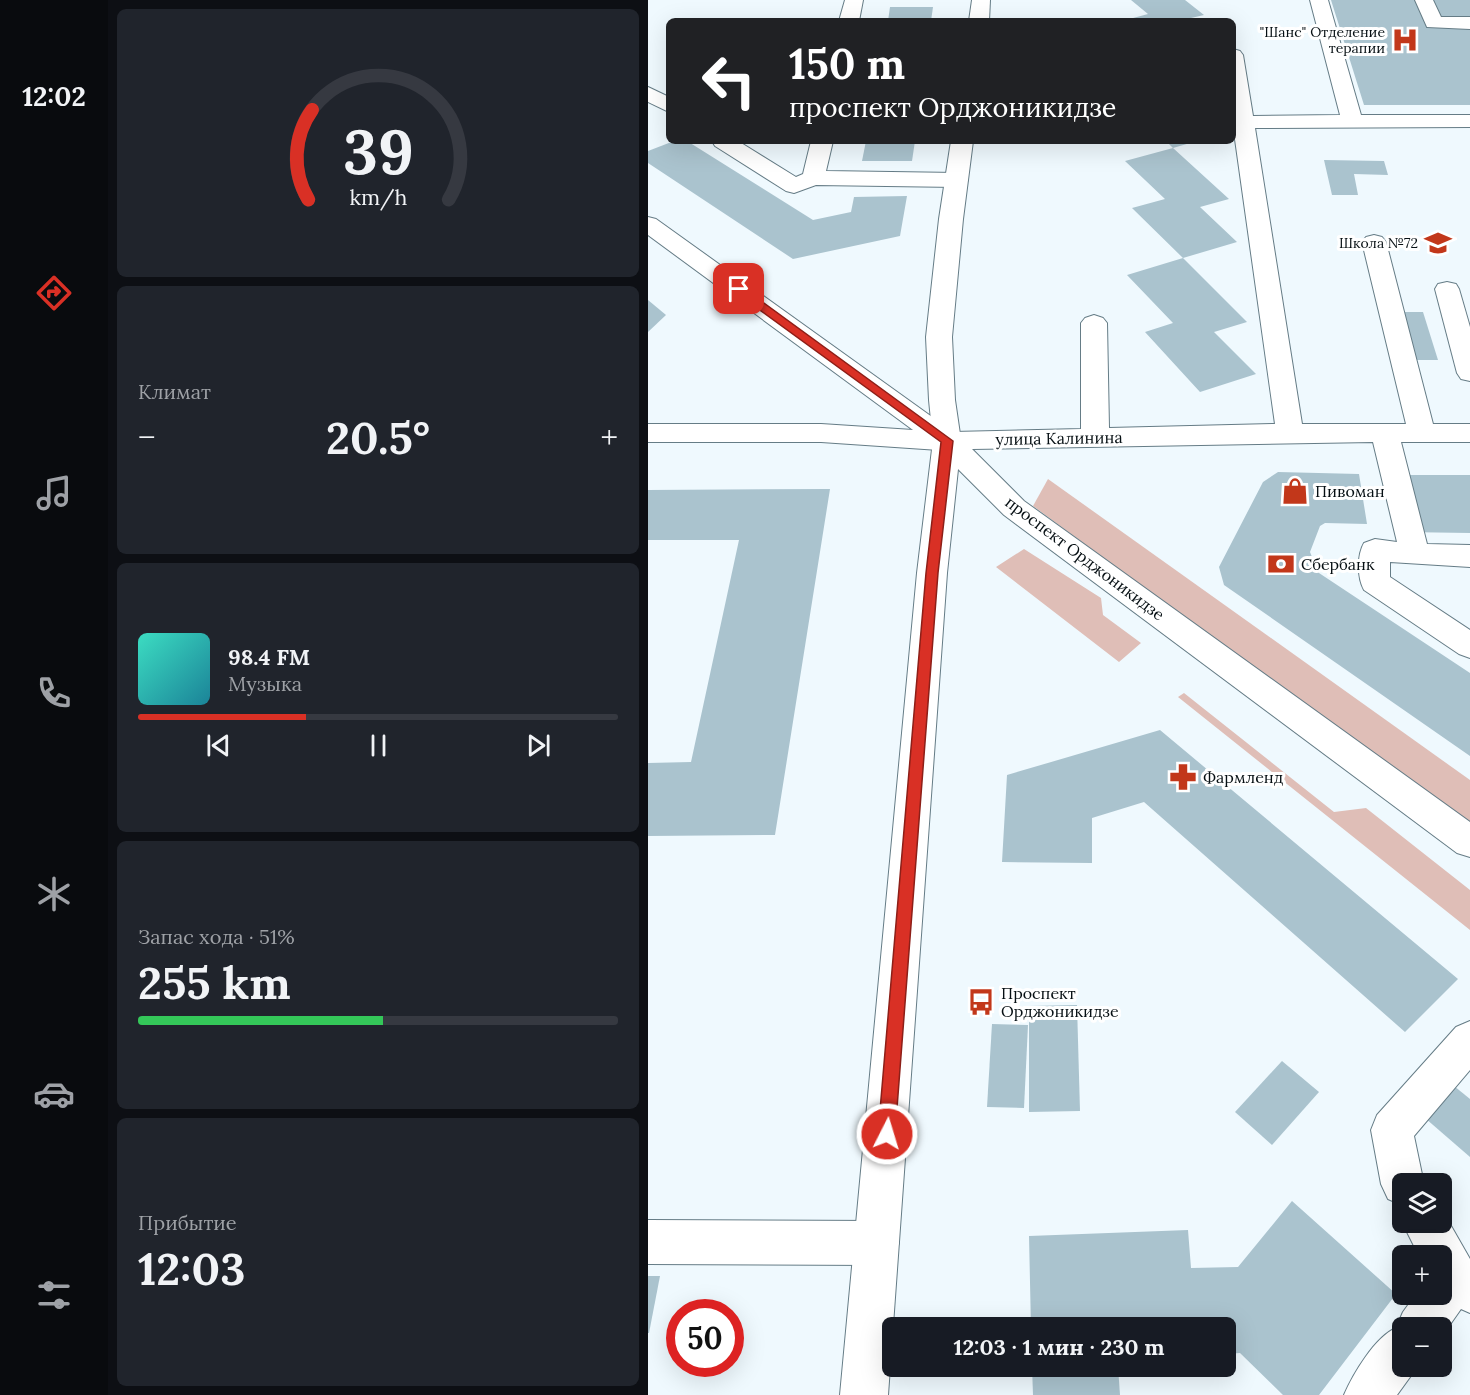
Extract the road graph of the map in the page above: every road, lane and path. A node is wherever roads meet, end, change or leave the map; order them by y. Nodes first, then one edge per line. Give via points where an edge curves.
1 (854, 0) edge
2 (981, 0) edge
3 (1319, 0) edge
4 (1425, 0) edge
5 (850, 18) edge
6 (979, 18) edge
7 (1470, 23) edge
8 (1236, 73) edge
9 (648, 93) edge
10 (666, 104) edge
11 (1244, 122) junction
12 (1352, 122) junction
13 (1470, 122) edge
14 (728, 144) edge
15 (821, 144) edge
16 (962, 144) edge
17 (813, 178) junction
18 (957, 180) junction
19 (648, 224) edge
20 (1374, 242) dead end
21 (1447, 289) dead end
22 (1094, 323) dead end
23 (1470, 373) edge
24 (648, 433) edge
25 (1290, 434) junction
26 (1385, 434) junction
27 (1422, 434) junction
28 (1470, 434) edge
29 (1095, 437) junction
30 (947, 441) junction
31 (1415, 554) junction
32 (1470, 556) edge
33 (1470, 646) edge
34 (1470, 842) edge
35 (1470, 1040) edge
36 (1400, 1173) edge
37 (1431, 1233) edge
38 (648, 1242) edge
39 (877, 1243) junction
40 (1463, 1284) edge
41 (1430, 1317) edge
42 (1392, 1363) edge
43 (864, 1395) edge
44 (1368, 1395) edge

1 - 5 street
2 - 6 street
3 - 12 street
4 - 7 street via 1434,23
8 - 11 street
9 - 10 street
11 - 12 street
11 - 25 street
12 - 13 street
14 - 17 street via 794,186
15 - 17 street
16 - 18 street
17 - 18 street
18 - 30 street via 939,337
19 - 30 street, проспект Орджоникидзе
20 - 27 street
21 - 23 street
22 - 29 street
24 - 30 street, улица Калинина via 821,433
25 - 26 street, улица Калинина
25 - 29 street, улица Калинина
26 - 27 street, улица Калинина
26 - 31 street
27 - 28 street, улица Калинина
29 - 30 street, улица Калинина
30 - 34 street, проспект Орджоникидзе via 1014,508
30 - 39 street via 932,573
31 - 32 street
31 - 33 street via 1375,550 1375,582
35 - 36 street via 1392,1130
37 - 40 street
38 - 39 street
39 - 43 street
40 - 41 street
42 - 44 street

